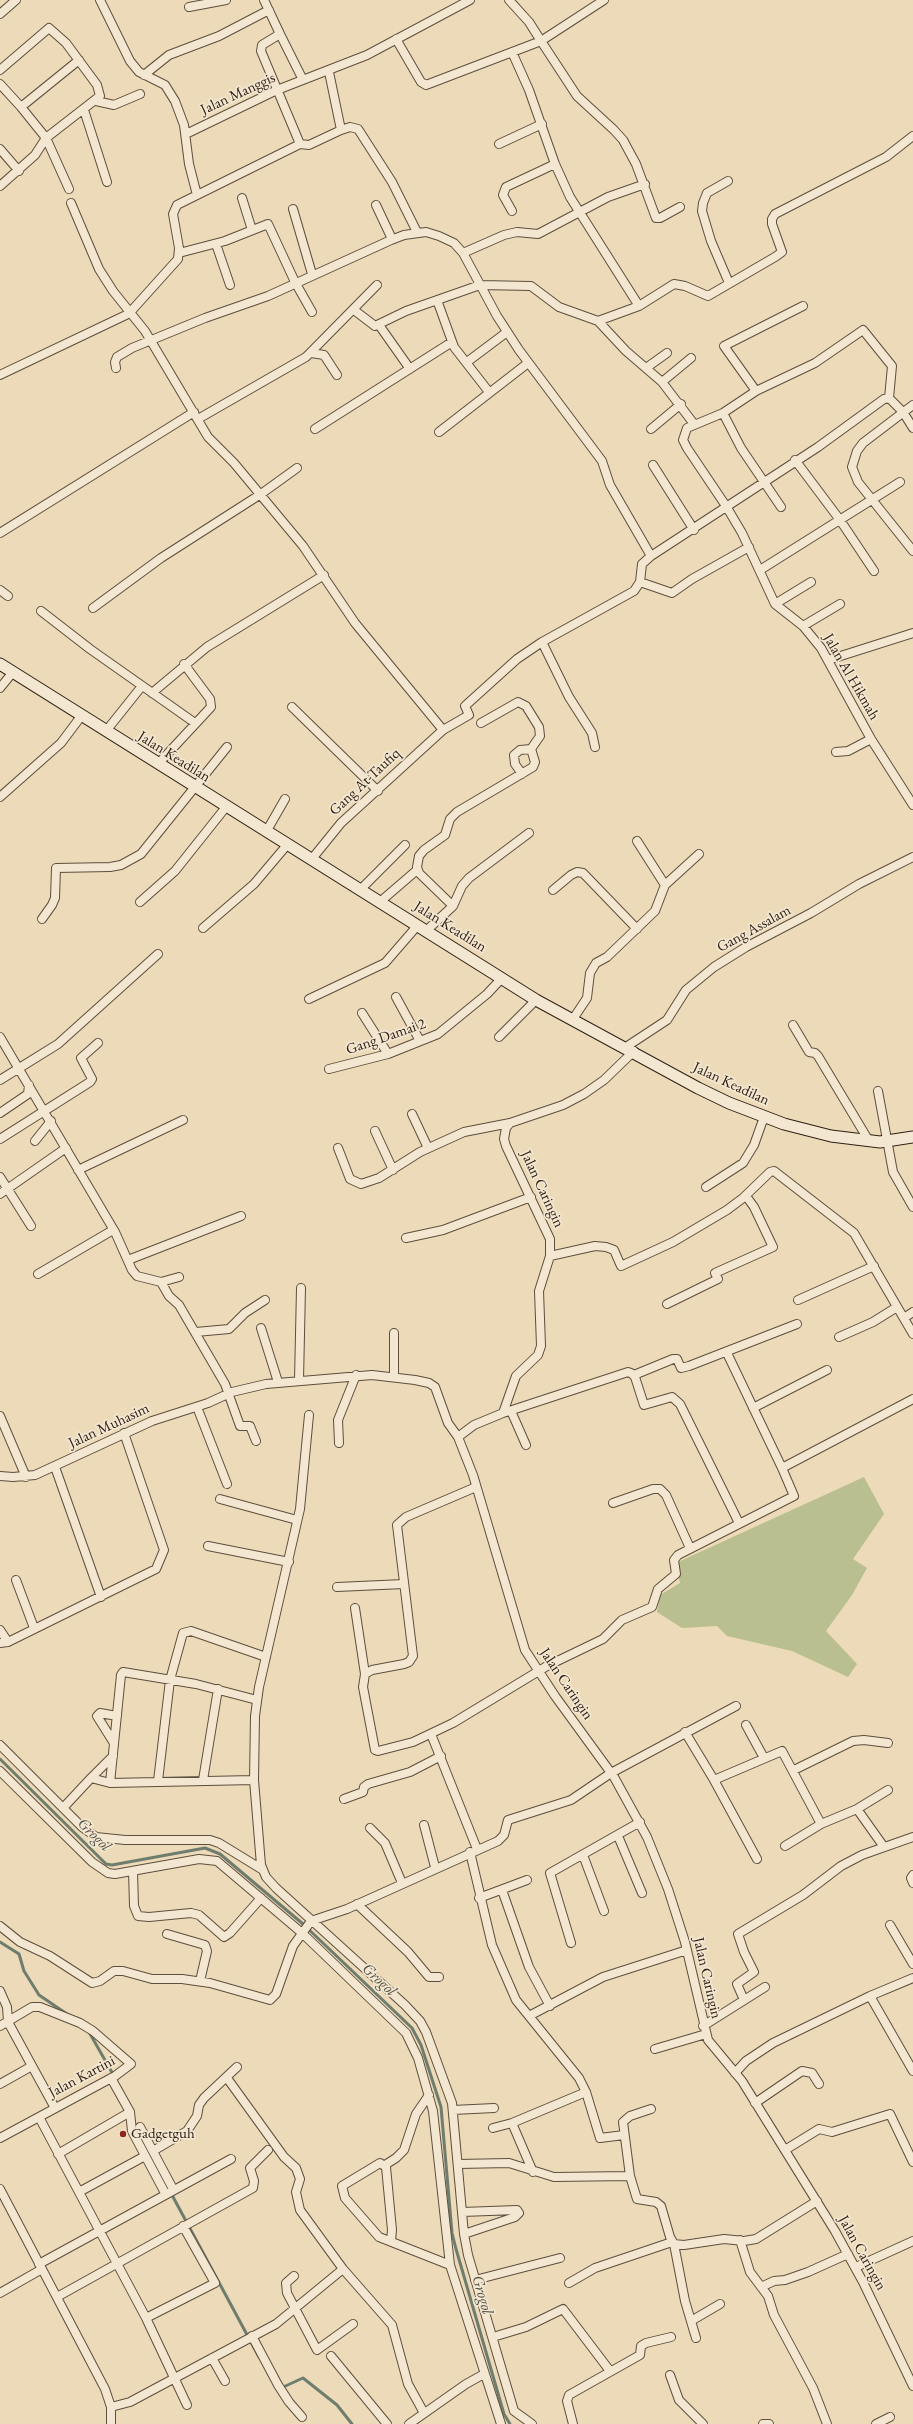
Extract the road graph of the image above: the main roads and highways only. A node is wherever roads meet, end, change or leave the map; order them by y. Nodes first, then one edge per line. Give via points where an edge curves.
1 (0, 664) edge
2 (913, 1137) edge

1 - 2 main road, Jalan Keadilan via 266,832 284,848 311,860 422,927 499,982 630,1049 698,1088 764,1116 810,1131 869,1141 889,1142

